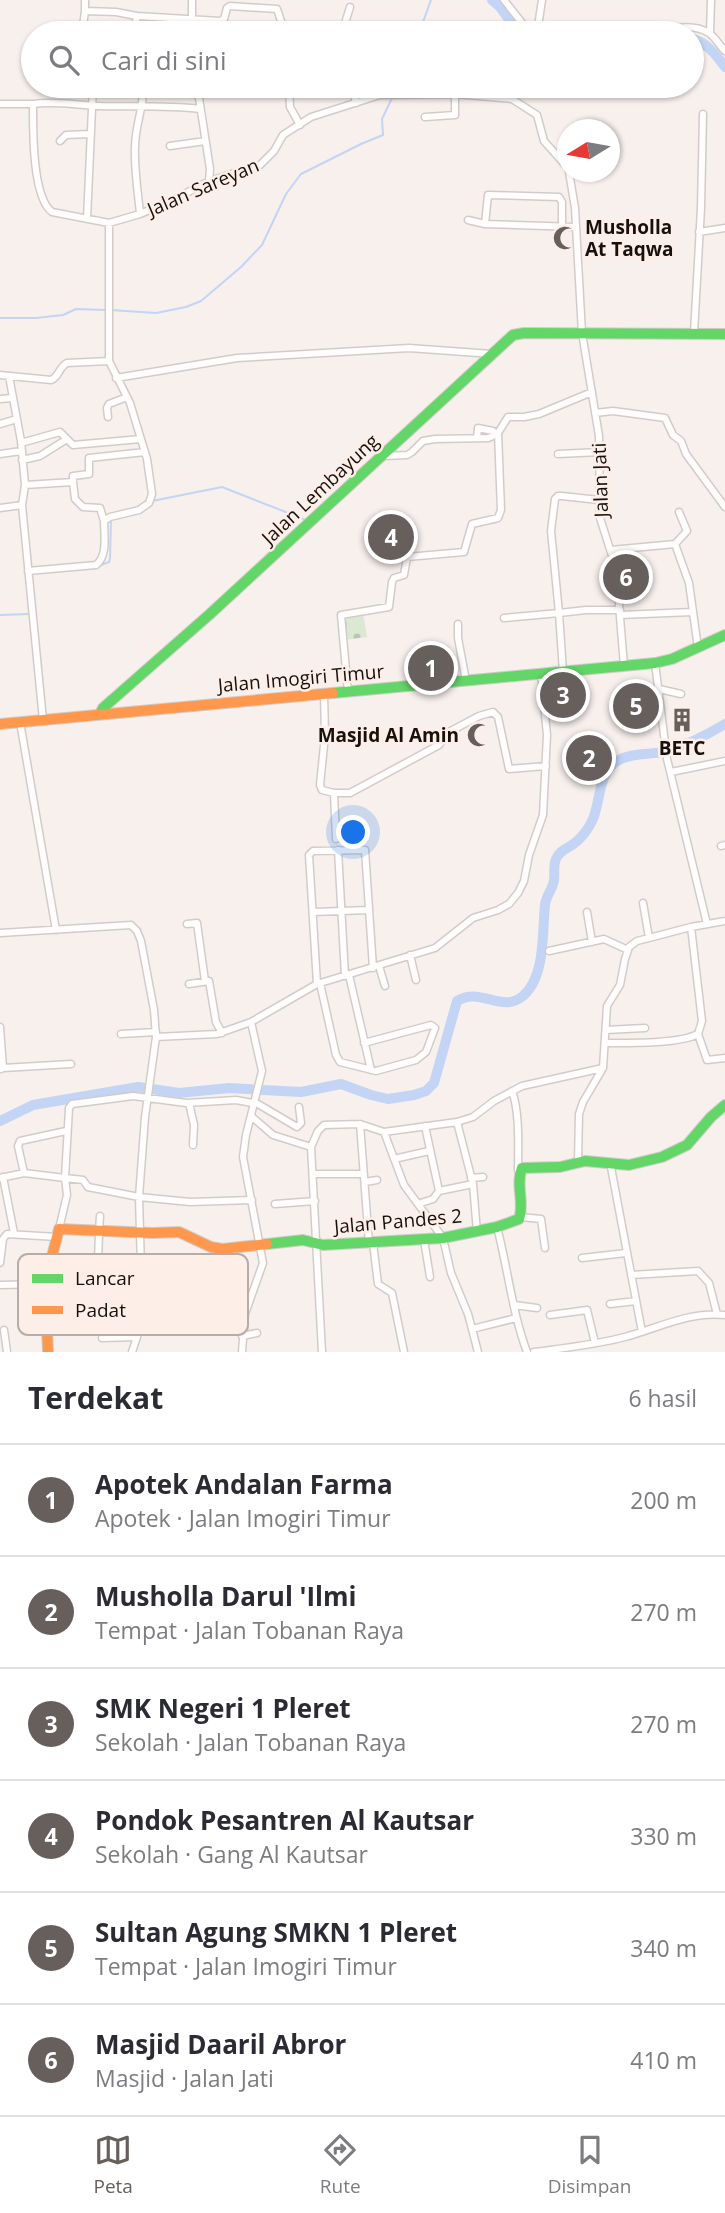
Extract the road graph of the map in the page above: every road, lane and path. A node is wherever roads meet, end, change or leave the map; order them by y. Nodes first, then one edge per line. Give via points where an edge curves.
1 (85, 0) edge
2 (192, 0) edge
3 (504, 0) edge
4 (542, 0) edge
5 (711, 0) edge
6 (350, 7) dead end
7 (85, 11) junction
8 (137, 16) junction
9 (192, 18) junction
10 (84, 21) edge
11 (136, 21) edge
12 (191, 21) edge
13 (281, 21) edge
14 (346, 21) edge
15 (521, 21) edge
16 (539, 21) edge
17 (704, 31) edge
18 (710, 33) junction
19 (725, 51) edge
20 (92, 98) edge
21 (143, 98) edge
22 (199, 98) edge
23 (290, 98) edge
24 (355, 98) edge
25 (371, 98) edge
26 (455, 98) edge
27 (495, 98) edge
28 (356, 103) junction
29 (0, 104) edge
30 (33, 104) junction
31 (92, 106) junction
32 (143, 107) junction
33 (201, 109) junction
34 (703, 114) dead end
35 (425, 117) dead end
36 (300, 125) junction
37 (90, 134) junction
38 (60, 141) dead end
39 (205, 141) junction
40 (170, 146) dead end
41 (557, 158) edge
42 (209, 181) junction
43 (572, 182) edge
44 (140, 214) junction
45 (87, 219) junction
46 (468, 220) dead end
47 (109, 223) junction
48 (485, 224) junction
49 (562, 227) junction
50 (576, 227) junction
51 (725, 228) edge
52 (699, 232) junction
53 (694, 333) junction
54 (582, 334) junction
55 (725, 334) edge
56 (492, 354) junction
57 (109, 361) junction
58 (0, 375) edge
59 (9, 376) junction
60 (116, 378) junction
61 (592, 392) junction
62 (127, 397) junction
63 (12, 398) junction
64 (0, 400) edge
65 (596, 413) junction
66 (108, 417) dead end
67 (17, 419) junction
68 (0, 424) edge
69 (478, 438) dead end
70 (67, 439) junction
71 (141, 439) junction
72 (87, 445) junction
73 (21, 447) junction
74 (145, 452) junction
75 (600, 452) junction
76 (0, 454) edge
77 (558, 454) dead end
78 (382, 456) junction
79 (89, 458) junction
80 (22, 460) junction
81 (74, 482) junction
82 (25, 485) junction
83 (599, 500) junction
84 (22, 505) junction
85 (725, 507) edge
86 (0, 508) edge
87 (679, 512) dead end
88 (104, 521) junction
89 (675, 544) junction
90 (611, 550) junction
91 (28, 571) junction
92 (692, 612) junction
93 (559, 613) junction
94 (620, 613) junction
95 (503, 618) dead end
96 (458, 624) dead end
97 (725, 635) edge
98 (698, 648) junction
99 (656, 663) junction
100 (624, 666) junction
101 (563, 672) junction
102 (541, 674) junction
103 (467, 681) junction
104 (659, 690) junction
105 (348, 692) junction
106 (324, 694) junction
107 (681, 694) dead end
108 (100, 714) junction
109 (43, 720) junction
110 (20, 722) junction
111 (0, 724) edge
112 (725, 761) edge
113 (546, 766) junction
114 (671, 772) junction
115 (334, 793) junction
116 (337, 839) dead end
117 (338, 850) junction
118 (643, 903) dead end
119 (369, 911) junction
120 (313, 912) junction
121 (342, 912) junction
122 (587, 912) dead end
123 (725, 921) edge
124 (187, 923) dead end
125 (707, 924) junction
126 (691, 927) junction
127 (56, 930) junction
128 (0, 933) edge
129 (649, 938) junction
130 (592, 942) junction
131 (628, 950) junction
132 (550, 951) dead end
133 (410, 955) junction
134 (376, 967) junction
135 (347, 976) junction
136 (416, 980) dead end
137 (205, 981) junction
138 (318, 983) junction
139 (189, 984) dead end
140 (385, 986) dead end
141 (251, 1022) junction
142 (0, 1027) edge
143 (645, 1028) dead end
144 (606, 1030) junction
145 (222, 1032) junction
146 (121, 1034) dead end
147 (698, 1034) junction
148 (156, 1035) junction
149 (364, 1043) junction
150 (605, 1043) junction
151 (725, 1059) edge
152 (71, 1064) dead end
153 (2, 1068) edge
154 (603, 1068) junction
155 (371, 1070) junction
156 (513, 1094) junction
157 (148, 1096) junction
158 (256, 1100) junction
159 (189, 1103) junction
160 (725, 1105) edge
161 (299, 1107) dead end
162 (251, 1116) junction
163 (360, 1124) junction
164 (458, 1125) junction
165 (425, 1126) junction
166 (66, 1131) junction
167 (384, 1132) junction
168 (193, 1145) dead end
169 (311, 1147) junction
170 (429, 1151) junction
171 (394, 1159) junction
172 (578, 1161) junction
173 (610, 1163) junction
174 (518, 1171) junction
175 (24, 1173) junction
176 (314, 1174) junction
177 (364, 1174) junction
178 (1, 1177) edge
179 (483, 1177) dead end
180 (65, 1178) junction
181 (377, 1180) dead end
182 (472, 1181) junction
183 (365, 1182) junction
184 (439, 1191) junction
185 (139, 1197) junction
186 (252, 1200) junction
187 (315, 1201) junction
188 (275, 1204) dead end
189 (418, 1204) junction
190 (100, 1216) dead end
191 (521, 1217) junction
192 (498, 1227) junction
193 (99, 1232) junction
194 (140, 1232) junction
195 (477, 1232) junction
196 (14, 1233) junction
197 (58, 1233) junction
198 (443, 1238) junction
199 (424, 1240) junction
200 (371, 1243) junction
201 (260, 1245) junction
202 (316, 1245) junction
203 (545, 1248) dead end
204 (626, 1253) junction
205 (52, 1254) edge
206 (98, 1254) edge
207 (142, 1254) edge
208 (582, 1258) dead end
209 (0, 1263) edge
210 (631, 1275) junction
211 (430, 1277) dead end
212 (18, 1283) edge
213 (0, 1285) edge
214 (636, 1301) junction
215 (248, 1303) edge
216 (610, 1304) dead end
217 (514, 1306) junction
218 (537, 1308) dead end
219 (716, 1314) junction
220 (550, 1315) dead end
221 (725, 1315) edge
222 (516, 1318) junction
223 (4, 1329) dead end
224 (472, 1329) junction
225 (642, 1332) junction
226 (257, 1333) dead end
227 (247, 1335) edge
228 (248, 1335) edge
229 (242, 1336) joint
230 (137, 1337) joint
231 (102, 1338) dead end
232 (595, 1343) junction
233 (7, 1352) edge
234 (131, 1352) edge
235 (242, 1352) edge
236 (322, 1352) edge
237 (404, 1352) edge
238 (478, 1352) edge
239 (527, 1352) edge
240 (534, 1352) edge

1 - 7 street
2 - 9 street
3 - 15 street
4 - 16 street
5 - 18 street
6 - 14 street
7 - 8 street
7 - 10 street
8 - 9 street
8 - 11 street
9 - 12 street
9 - 13 street via 222,20 230,6 276,8
17 - 18 street
18 - 19 street
20 - 31 street
21 - 32 street
22 - 33 street
23 - 36 street
24 - 28 street
25 - 28 street, Jalan Sareyan
26 - 35 street via 455,115
27 - 41 street, Jalan Sareyan via 515,100 537,115 546,145
28 - 36 street, Jalan Sareyan
29 - 30 street
30 - 31 street
30 - 45 street, Jalan Sareyan via 34,151 43,202 52,212
31 - 32 street
31 - 37 street
32 - 33 street
32 - 44 street via 134,149
33 - 39 street
34 - 52 street
36 - 42 street, Jalan Sareyan via 284,135 260,165
37 - 38 street via 66,135
37 - 45 street
39 - 40 street
39 - 42 street
42 - 44 street, Jalan Sareyan
43 - 50 street, Jalan Sareyan
44 - 47 street, Jalan Sareyan
45 - 47 street, Jalan Sareyan
46 - 48 street
47 - 57 street
48 - 49 street
48 - 49 street via 488,195 517,195 559,197
49 - 50 street
50 - 54 street, Jalan Jati
51 - 52 street
52 - 53 street
53 - 54 street, Jalan Lembayung
53 - 55 street, Jalan Lembayung
54 - 56 street, Jalan Lembayung via 517,333
54 - 61 street, Jalan Jati
56 - 60 street via 409,348 237,358
56 - 78 street, Jalan Lembayung
57 - 59 street via 67,363 51,380
57 - 60 street
58 - 59 street
59 - 63 street
60 - 62 street
61 - 65 street, Jalan Jati
61 - 105 street via 539,414 508,417 498,433 498,518 472,524 464,552 408,556 404,575 392,580 389,607 341,615
62 - 66 street via 109,404
62 - 71 street
63 - 64 street
63 - 67 street
65 - 75 street, Jalan Jati
65 - 85 street via 665,418
67 - 68 street
67 - 73 street
69 - 78 street via 426,440 410,454
70 - 72 street via 73,445
70 - 73 street via 60,432
70 - 80 street via 40,456
71 - 72 street
71 - 74 street
72 - 79 street
73 - 76 street
73 - 80 street
74 - 79 street
74 - 88 street via 152,494 149,502
75 - 77 street
75 - 83 street, Jalan Jati
78 - 108 street, Jalan Lembayung
79 - 81 street via 89,474 73,476
80 - 82 street
81 - 82 street
81 - 88 street via 75,499 83,507 100,508
82 - 84 street
83 - 90 street, Jalan Jati
83 - 93 street via 555,499 551,531
84 - 86 street
84 - 91 street
87 - 89 street via 687,531
88 - 91 street via 100,563
89 - 90 street
89 - 92 street via 689,583
90 - 94 street, Jalan Jati
91 - 109 street
92 - 94 street
92 - 98 street
93 - 94 street
93 - 95 street
93 - 101 street
94 - 100 street, Jalan Jati
96 - 103 street
97 - 98 street, Jalan Imogiri Timur
98 - 99 street, Jalan Imogiri Timur
99 - 100 street, Jalan Imogiri Timur
99 - 104 street
100 - 101 street, Jalan Imogiri Timur
101 - 102 street, Jalan Imogiri Timur
102 - 103 street, Jalan Imogiri Timur
102 - 113 street
103 - 105 street, Jalan Imogiri Timur
104 - 107 street
104 - 114 street
105 - 106 street, Jalan Imogiri Timur
106 - 108 street, Jalan Imogiri Timur
106 - 115 street via 320,787
108 - 109 street, Jalan Imogiri Timur
109 - 110 street, Jalan Imogiri Timur
110 - 111 street, Jalan Imogiri Timur
110 - 127 street
112 - 114 street
113 - 115 street via 509,769 499,717 493,712 449,732 439,745 350,793
113 - 133 street via 543,815 518,893 504,907 467,922 440,945
114 - 125 street
115 - 116 street
117 - 119 street via 365,850
117 - 120 street via 309,853
117 - 121 street
118 - 129 street
119 - 121 street
119 - 134 street
120 - 121 street
120 - 138 street
121 - 135 street
122 - 130 street
123 - 125 street
124 - 137 street via 200,922
125 - 126 street
126 - 129 street
126 - 147 street via 702,1021
127 - 128 street
127 - 148 street via 134,927 141,941
129 - 131 street via 633,943
130 - 131 street via 608,940
130 - 132 street
131 - 144 street via 621,985 607,1006
133 - 134 street
133 - 136 street
134 - 135 street
134 - 140 street
135 - 138 street
135 - 149 street
137 - 139 street
137 - 145 street via 209,981
138 - 141 street
138 - 155 street via 338,1060
141 - 145 street
141 - 158 street via 262,1064
142 - 153 street
143 - 144 street
144 - 150 street
145 - 148 street
146 - 148 street
147 - 150 street
147 - 151 street via 707,1060
148 - 157 street
149 - 155 street
149 - 155 street via 435,1027 420,1058
150 - 154 street
152 - 153 street
154 - 156 street via 529,1083
154 - 172 street via 581,1107
156 - 164 street
156 - 174 street
157 - 159 street
157 - 166 street via 72,1104
157 - 185 street
158 - 159 street
158 - 161 street via 297,1127 301,1123
158 - 162 street
159 - 168 street
160 - 173 street via 676,1152 629,1165
162 - 169 street via 273,1135
162 - 186 street via 243,1157
163 - 167 street
163 - 169 street via 324,1125
163 - 177 street
164 - 165 street
164 - 182 street
165 - 167 street
165 - 170 street
166 - 175 street via 20,1141
166 - 180 street
167 - 171 street
169 - 176 street
170 - 171 street
170 - 184 street
171 - 189 street
172 - 173 street
172 - 174 street
173 - 204 street
174 - 191 street
175 - 178 street
175 - 180 street
176 - 177 street
176 - 187 street
177 - 183 street
178 - 196 street
179 - 182 street
180 - 185 street
180 - 197 street via 67,1195
181 - 183 street
182 - 184 street
182 - 195 street
183 - 200 street
184 - 189 street via 433,1199
185 - 186 street via 190,1202
185 - 194 street
186 - 201 street
187 - 188 street
187 - 202 street
189 - 198 street
190 - 193 street
191 - 192 street, Jalan Pandes 2
191 - 203 street via 541,1219
192 - 195 street, Jalan Pandes 2
192 - 217 street
193 - 194 street, Jalan Pandes 2
193 - 197 street, Jalan Pandes 2
193 - 206 street
194 - 201 street, Jalan Pandes 2 via 183,1233 217,1249
194 - 207 street
195 - 198 street, Jalan Pandes 2
196 - 197 street
196 - 209 street via 4,1236
197 - 205 street
198 - 199 street, Jalan Pandes 2
198 - 224 street
199 - 200 street, Jalan Pandes 2
199 - 211 street
200 - 202 street, Jalan Pandes 2
200 - 237 street via 378,1284 392,1293
201 - 202 street, Jalan Pandes 2 via 303,1241
201 - 215 street via 263,1263
202 - 236 street
204 - 208 street
204 - 210 street
210 - 214 street
210 - 219 street via 698,1271 709,1283
212 - 213 street
214 - 216 street
214 - 225 street
217 - 218 street
217 - 222 street
219 - 221 street
219 - 225 street
220 - 232 street via 586,1310
222 - 224 street
222 - 239 street
223 - 233 street
224 - 238 street
225 - 232 street
226 - 228 street
227 - 229 street
229 - 235 street
230 - 231 street
230 - 234 street
232 - 240 street

